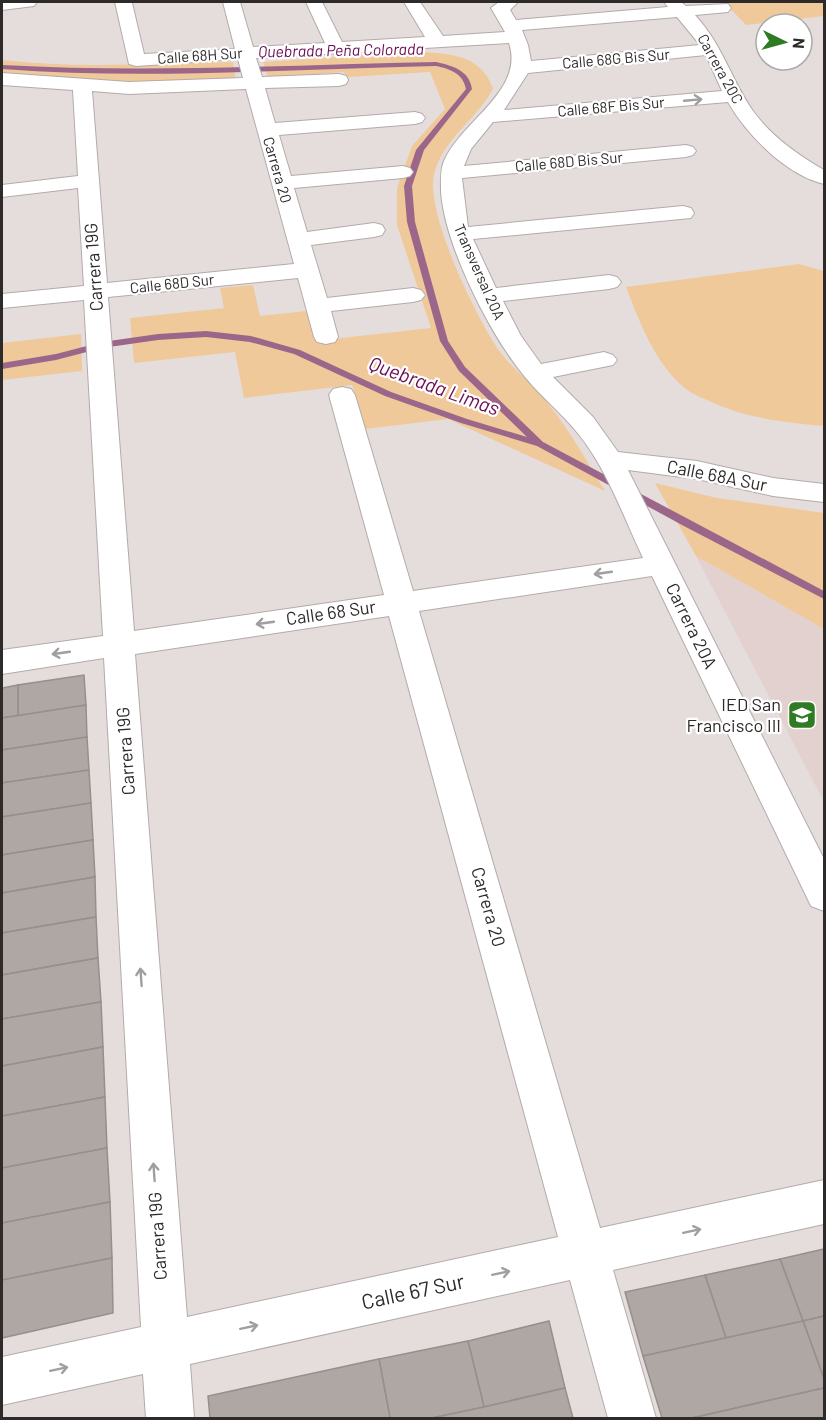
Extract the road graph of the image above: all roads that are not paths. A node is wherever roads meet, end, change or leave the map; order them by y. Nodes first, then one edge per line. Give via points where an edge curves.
1 (28, 2) edge
2 (231, 2) edge
3 (314, 2) edge
4 (412, 2) edge
5 (123, 3) dead end
6 (5, 5) edge
7 (678, 7) edge
8 (722, 8) dead end
9 (509, 18) edge
10 (6, 24) dead end
11 (437, 42) junction
12 (336, 48) junction
13 (712, 49) junction
14 (520, 68) junction
15 (248, 69) junction
16 (2, 79) edge
17 (339, 80) dead end
18 (82, 84) junction
19 (734, 96) junction
20 (488, 117) junction
21 (415, 118) dead end
22 (266, 130) junction
23 (686, 151) dead end
24 (402, 172) dead end
25 (452, 173) junction
26 (825, 178) edge
27 (88, 181) junction
28 (281, 183) junction
29 (2, 191) edge
30 (683, 213) dead end
31 (374, 230) dead end
32 (459, 234) junction
33 (298, 240) junction
34 (306, 270) junction
35 (609, 282) dead end
36 (96, 291) junction
37 (412, 296) dead end
38 (488, 296) junction
39 (2, 301) edge
40 (316, 306) junction
41 (326, 337) dead end
42 (603, 360) dead end
43 (535, 373) junction
44 (342, 396) dead end
45 (613, 467) junction
46 (825, 493) edge
47 (661, 565) junction
48 (402, 603) junction
49 (119, 644) junction
50 (2, 662) edge
51 (825, 895) edge
52 (825, 1202) edge
53 (586, 1254) junction
54 (165, 1346) junction
55 (2, 1381) edge
56 (170, 1419) edge
57 (632, 1419) edge

1 - 6 street
2 - 15 street, Carrera 20
3 - 12 street
4 - 11 street
5 - 15 street, Calle 68H Sur via 136,60
6 - 10 street via 11,19
7 - 8 street, Calle 68H Sur
7 - 9 street, Calle 68H Sur
7 - 13 street, Carrera 20C
9 - 11 street, Calle 68H Sur
9 - 14 street via 522,59
11 - 12 street, Calle 68H Sur
12 - 15 street, Calle 68H Sur
13 - 14 street, Calle 68G Bis Sur
13 - 19 street, Carrera 20C
14 - 20 street, Transversal 20A
15 - 17 street, Calle 68H Sur
15 - 18 street, Calle 68H Sur via 129,88
15 - 22 street, Carrera 20
16 - 18 street, Calle 68H Sur
18 - 27 street, Carrera 19G
20 -> 19 street, Calle 68F Bis Sur
19 - 26 street, Carrera 20C via 769,141
20 - 25 street, Transversal 20A via 461,150
21 - 22 street
22 - 28 street, Carrera 20
23 - 25 street, Calle 68D Bis Sur
24 - 28 street
25 - 32 street, Transversal 20A
27 - 29 street
27 - 36 street, Carrera 19G
28 - 33 street, Carrera 20
30 - 32 street
31 - 33 street
32 - 38 street, Transversal 20A
33 - 34 street, Carrera 20
34 - 36 street, Calle 68D Sur
34 - 40 street, Carrera 20
35 - 38 street
36 - 39 street, Calle 68D Sur
36 - 49 street, Carrera 19G
37 - 40 street
38 - 43 street, Transversal 20A via 506,333
40 - 41 street, Carrera 20
42 - 43 street
43 - 45 street, Carrera 20A via 578,414
44 - 48 street, Carrera 20
45 - 46 street, Calle 68A Sur via 697,470 773,487
45 - 47 street, Carrera 20A
47 -> 48 street, Calle 68 Sur
47 - 51 street, Carrera 20A
48 -> 49 street, Calle 68 Sur
48 - 53 street, Carrera 20
49 -> 50 street, Calle 68 Sur
54 -> 49 street, Carrera 19G
53 -> 52 street, Calle 67 Sur
54 -> 53 street, Calle 67 Sur
53 - 57 street, Carrera 20
55 -> 54 street, Calle 67 Sur
54 - 56 street, Carrera 19G

